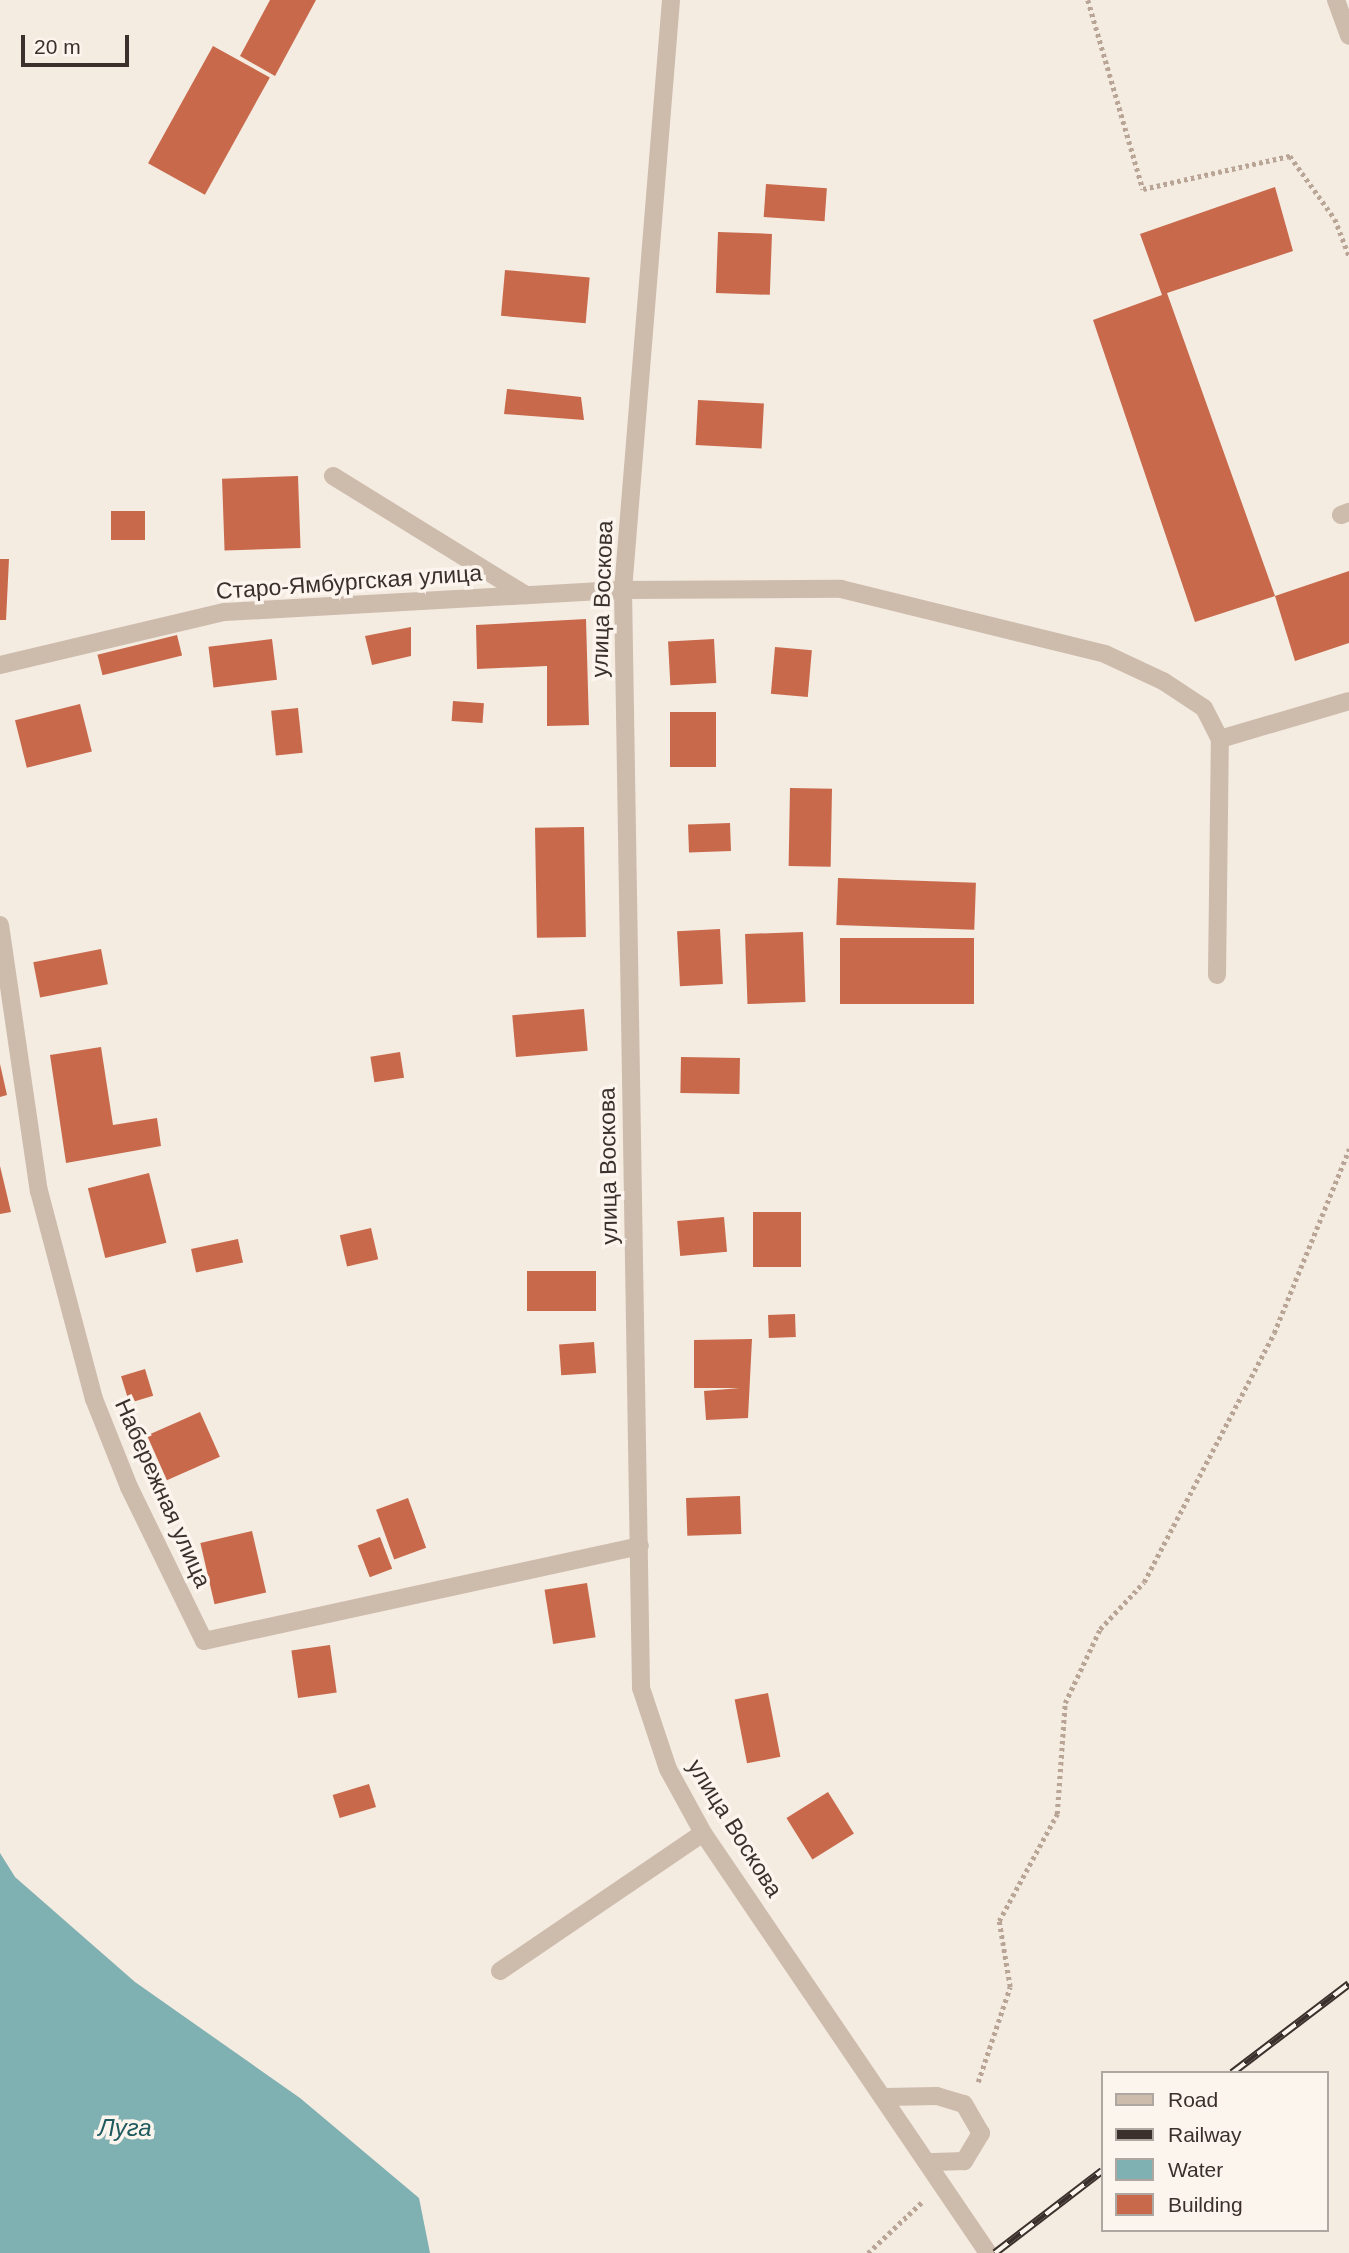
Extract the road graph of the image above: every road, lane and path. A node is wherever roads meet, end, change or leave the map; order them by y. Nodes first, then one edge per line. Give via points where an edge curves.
1 (671, 0) edge
2 (1088, 0) edge
3 (1336, 0) edge
4 (1349, 36) edge
5 (1349, 255) edge
6 (333, 476) dead end
7 (622, 590) junction
8 (526, 595) junction
9 (0, 665) edge
10 (1349, 701) edge
11 (1220, 738) junction
12 (0, 925) edge
13 (1217, 975) dead end
14 (1349, 1149) edge
15 (639, 1546) junction
16 (703, 1833) junction
17 (500, 1972) dead end
18 (885, 2097) junction
19 (964, 2104) junction
20 (927, 2162) junction
21 (940, 2184) junction
22 (868, 2253) edge
23 (988, 2253) edge

1 - 7 street, улица Воскова
2 - 5 path via 1143,189 1290,156 1335,219
3 - 4 street
6 - 8 street
7 - 8 street, Старо-Ямбургская улица
7 - 11 street, Старо-Ямбургская улица via 841,589 1105,654 1163,681 1204,708
7 - 15 street, улица Воскова
8 - 9 street, Старо-Ямбургская улица via 225,612
10 - 11 street
11 - 13 street
12 - 15 street, Набережная улица via 39,1191 94,1399 129,1487 204,1641
14 - 19 path via 1274,1333 1144,1582 1100,1629 1065,1703 1057,1814 999,1921 1010,1987 979,2079
15 - 16 street, улица Воскова via 641,1688 668,1769
16 - 17 street
16 - 18 street, улица Воскова
18 - 19 street via 937,2096
18 - 20 street, улица Воскова
19 - 20 street via 981,2133 964,2161
20 - 21 street, улица Воскова
21 - 22 path
21 - 23 street, улица Воскова

